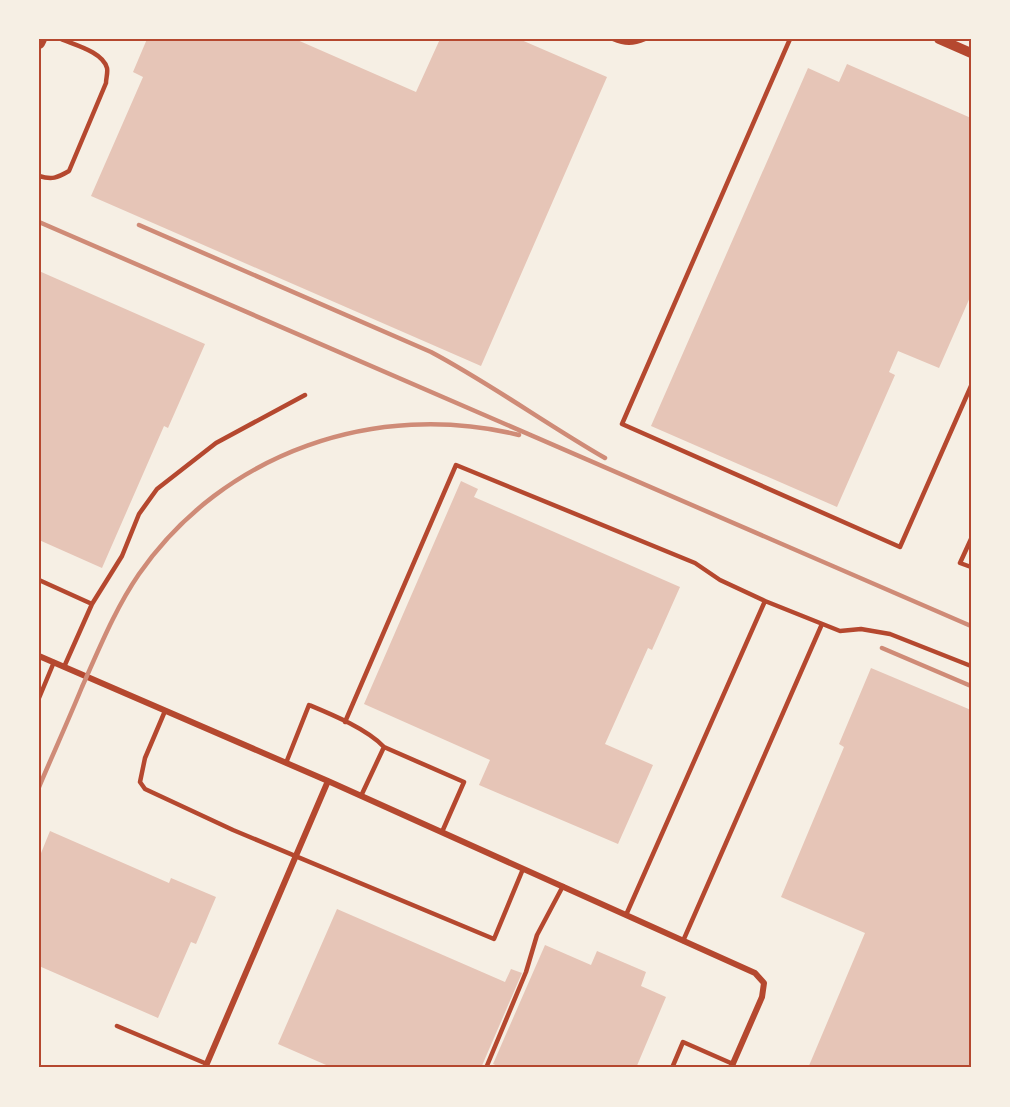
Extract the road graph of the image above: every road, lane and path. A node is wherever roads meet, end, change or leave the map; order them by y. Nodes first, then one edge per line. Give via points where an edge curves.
1 (61, 39) edge
2 (613, 39) edge
3 (645, 39) edge
4 (790, 39) edge
5 (939, 39) edge
6 (960, 43) edge
7 (971, 53) edge
8 (39, 176) edge
9 (971, 386) edge
10 (305, 395) dead end
11 (971, 539) edge
12 (971, 567) edge
13 (39, 580) edge
14 (765, 602) junction
15 (92, 604) junction
16 (822, 624) junction
17 (39, 656) edge
18 (54, 662) junction
19 (971, 666) edge
20 (64, 667) junction
21 (39, 698) edge
22 (165, 711) junction
23 (345, 722) junction
24 (384, 747) junction
25 (286, 763) junction
26 (328, 781) junction
27 (361, 796) junction
28 (442, 832) junction
29 (296, 856) junction
30 (523, 869) junction
31 (562, 886) junction
32 (626, 915) junction
33 (683, 940) junction
34 (117, 1026) dead end
35 (206, 1066) edge
36 (732, 1066) edge
37 (486, 1068) edge
38 (672, 1068) edge

1 - 8 lane via 104,61 108,70 106,83 69,171 50,180
2 - 3 lane via 623,43
4 - 9 lane via 622,424 900,547
5 - 6 street
6 - 7 street
10 - 15 lane via 216,443 157,489 139,514 122,556
11 - 12 lane via 960,563
13 - 15 lane
14 - 16 lane
14 - 23 lane via 695,563 456,465
14 - 32 lane
15 - 20 lane
16 - 19 lane via 840,631 861,629 890,634
16 - 33 lane
17 - 18 street
18 - 20 street
18 - 21 lane
20 - 22 street
22 - 25 street
22 - 29 lane via 145,758 140,782 145,789
23 - 24 lane via 376,738
23 - 25 lane via 309,705
24 - 27 lane
24 - 28 lane via 464,782
25 - 26 street
26 - 27 street
26 - 29 street
27 - 28 street
28 - 30 street
29 - 30 lane via 494,939
29 - 35 street
30 - 31 street
31 - 32 street
31 - 37 lane via 537,935
32 - 33 street
33 - 36 street via 755,973 764,982 762,997
34 - 35 lane
36 - 38 lane via 683,1042

